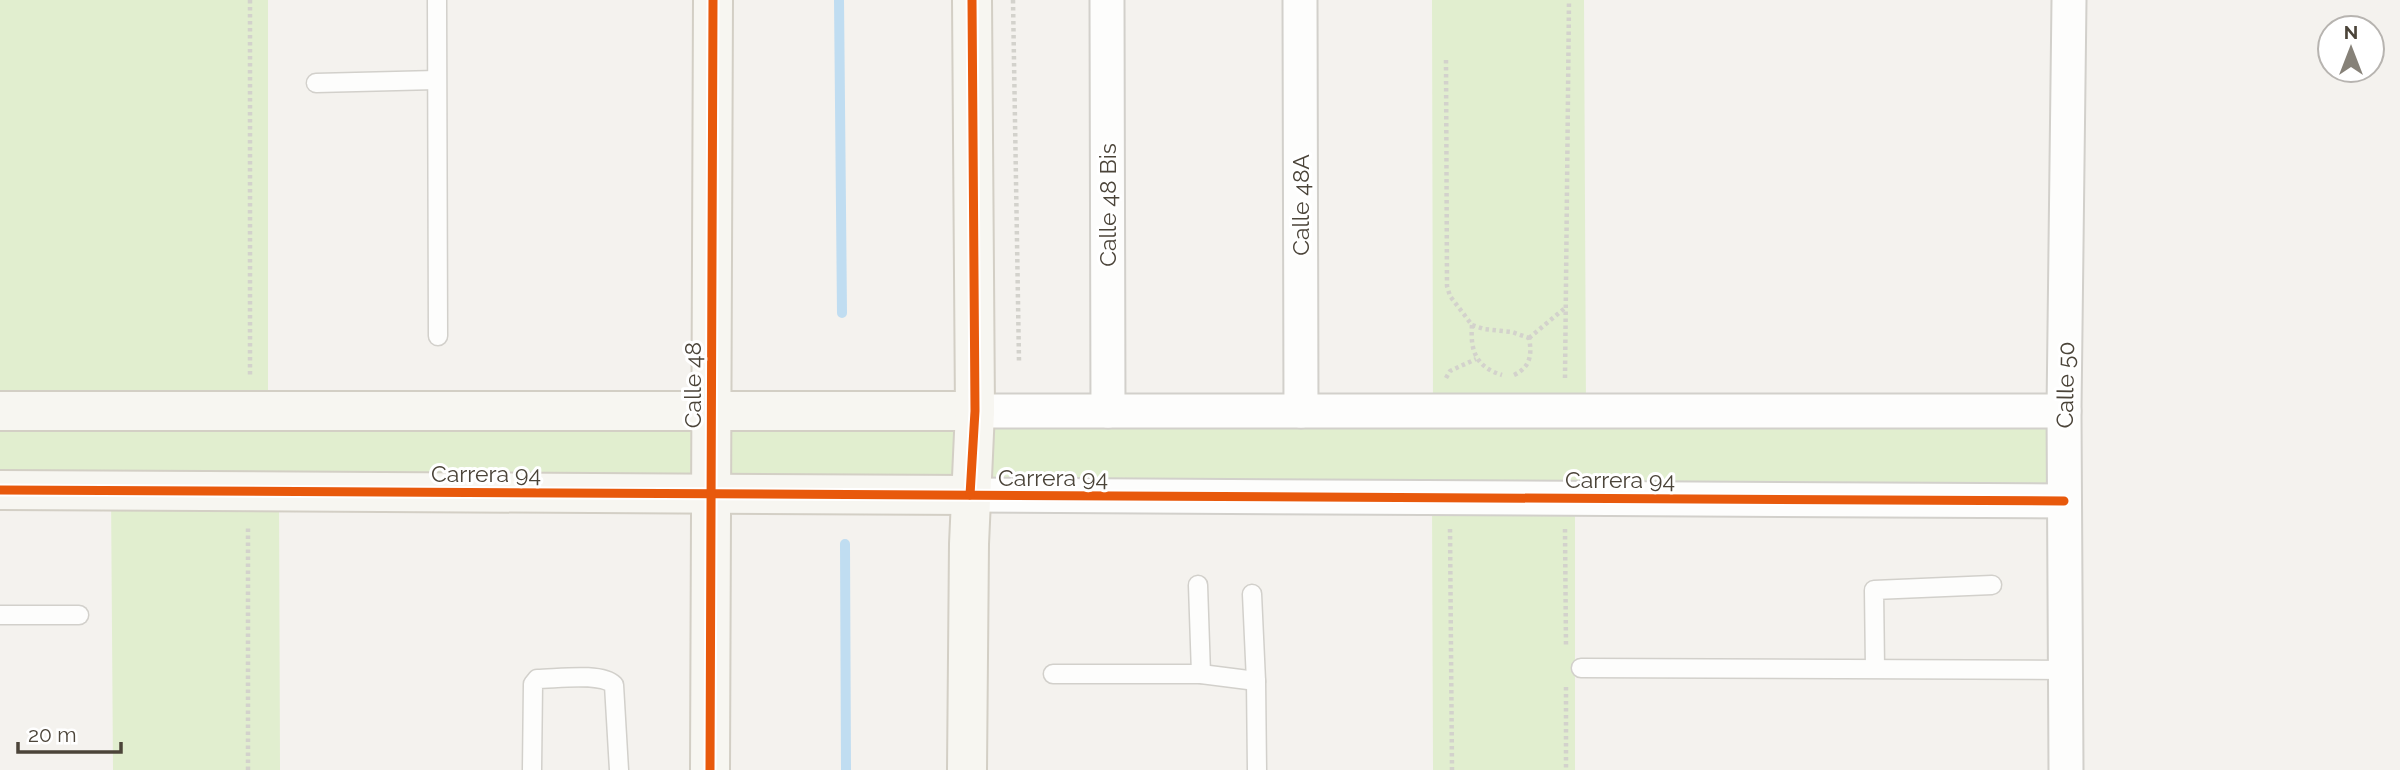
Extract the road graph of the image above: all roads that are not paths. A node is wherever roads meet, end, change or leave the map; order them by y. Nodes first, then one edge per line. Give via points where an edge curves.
1 (436, 0) edge
2 (713, 0) edge
3 (972, 0) edge
4 (1107, 0) edge
5 (1300, 0) edge
6 (2069, 0) edge
7 (436, 80) junction
8 (316, 83) dead end
9 (438, 336) dead end
10 (0, 411) edge
11 (712, 411) junction
12 (975, 411) junction
13 (1108, 411) junction
14 (1301, 411) junction
15 (2064, 411) junction
16 (0, 490) edge
17 (710, 494) junction
18 (970, 495) junction
19 (2064, 501) junction
20 (1198, 585) dead end
21 (1993, 585) dead end
22 (1252, 594) dead end
23 (0, 615) edge
24 (79, 615) dead end
25 (1875, 668) junction
26 (2066, 670) junction
27 (1574, 672) road end
28 (1053, 674) dead end
29 (1201, 674) junction
30 (1256, 681) junction
31 (532, 770) edge
32 (619, 770) edge
33 (710, 770) edge
34 (967, 770) edge
35 (1256, 770) edge
36 (2066, 770) edge

1 - 7 lane
2 - 11 street, Calle 48
3 - 12 street
4 - 13 street, Calle 48 Bis
5 - 14 street, Calle 48A
6 - 15 street, Calle 50
7 - 8 lane
7 - 9 lane
10 - 11 street
11 - 12 street
11 - 17 street, Calle 48
12 - 13 street
12 - 18 street
13 - 14 street
14 - 15 street
15 - 19 street, Calle 50
16 - 17 street, Carrera 94
17 - 18 street, Carrera 94
17 - 33 street, Calle 48
18 - 19 street, Carrera 94
18 - 34 street
19 - 26 street, Calle 50
20 - 29 lane
21 - 25 lane via 1874,590
22 - 30 lane
23 - 24 lane
25 - 26 lane
25 - 27 lane
26 - 36 street, Calle 50
28 - 29 lane
29 - 30 lane
30 - 35 lane
31 - 32 lane via 533,684 537,679 597,677 614,685

